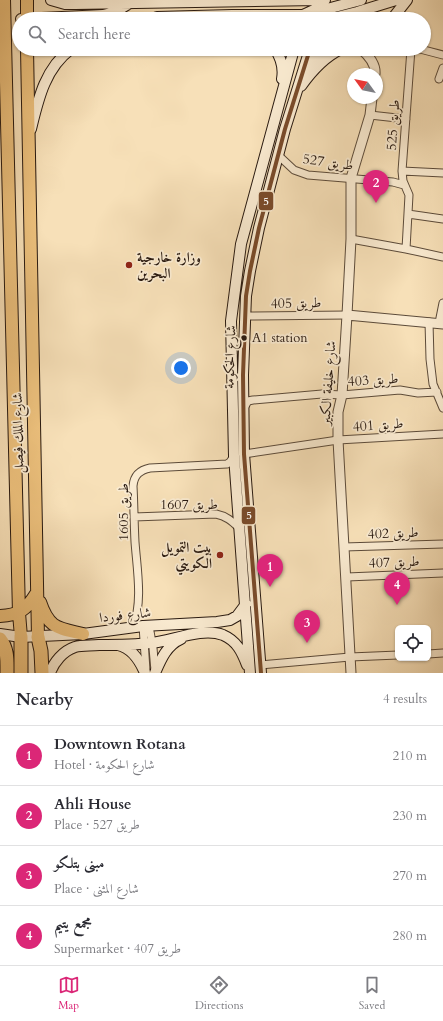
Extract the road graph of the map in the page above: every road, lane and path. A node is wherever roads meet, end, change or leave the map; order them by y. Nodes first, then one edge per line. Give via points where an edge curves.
1 (4, 0) edge
2 (27, 0) edge
3 (51, 0) edge
4 (86, 0) edge
5 (361, 0) edge
6 (396, 0) edge
7 (408, 0) edge
8 (200, 1) edge
9 (306, 1) edge
10 (183, 2) junction
11 (130, 3) junction
12 (75, 4) junction
13 (320, 7) edge
14 (27, 12) edge
15 (114, 12) edge
16 (184, 12) edge
17 (199, 12) edge
18 (305, 12) edge
19 (357, 12) edge
20 (398, 12) edge
21 (404, 12) edge
22 (12, 20) edge
23 (2, 21) edge
24 (431, 52) edge
25 (443, 55) edge
26 (28, 56) edge
27 (63, 56) edge
28 (278, 56) edge
29 (292, 56) edge
30 (308, 56) edge
31 (319, 56) edge
32 (330, 56) edge
33 (369, 56) edge
34 (410, 56) edge
35 (375, 68) edge
36 (443, 68) edge
37 (309, 76) junction
38 (439, 79) dead end
39 (296, 93) junction
40 (371, 104) edge
41 (370, 115) junction
42 (406, 119) junction
43 (273, 126) junction
44 (30, 135) junction
45 (278, 154) junction
46 (402, 171) junction
47 (443, 173) edge
48 (351, 178) junction
49 (404, 185) junction
50 (408, 214) junction
51 (443, 219) edge
52 (351, 239) junction
53 (406, 249) junction
54 (443, 257) edge
55 (443, 303) edge
56 (347, 315) junction
57 (245, 316) junction
58 (429, 322) junction
59 (441, 324) edge
60 (437, 392) junction
61 (342, 395) junction
62 (443, 408) edge
63 (242, 409) junction
64 (443, 434) edge
65 (338, 440) junction
66 (239, 455) junction
67 (134, 517) junction
68 (239, 528) junction
69 (443, 544) edge
70 (344, 547) junction
71 (443, 573) edge
72 (347, 577) junction
73 (36, 594) junction
74 (246, 604) junction
75 (19, 613) junction
76 (0, 616) edge
77 (141, 627) junction
78 (0, 634) edge
79 (194, 634) junction
80 (21, 637) junction
81 (38, 637) junction
82 (0, 639) edge
83 (84, 640) junction
84 (148, 643) junction
85 (116, 645) junction
86 (443, 653) edge
87 (431, 654) edge
88 (395, 655) edge
89 (350, 657) junction
90 (261, 669) edge
91 (7, 673) edge
92 (21, 673) edge
93 (42, 673) edge
94 (50, 673) edge
95 (146, 673) edge
96 (155, 673) edge
97 (250, 673) edge
98 (351, 673) edge

1 - 23 highway, شارع الملك فيصل
2 - 14 highway
3 - 12 main road
4 - 12 main road
5 - 13 main road
6 - 19 main road
7 - 20 main road
7 - 21 main road
8 - 9 main road
8 - 10 main road
8 - 17 main road
9 - 13 main road
9 - 18 main road
10 - 11 main road
10 - 16 main road
11 - 12 main road
11 - 15 main road
22 - 23 main road
23 - 75 highway, شارع الملك فيصل
24 - 25 street
26 - 44 highway, شارع الملك فيصل
27 - 44 main road via 57,62 44,85
28 - 43 main road via 283,73
29 - 43 main road, شارع الحكومة
30 - 39 main road, شارع الحكومة
31 - 37 main road
32 - 37 main road
33 - 35 street
34 - 42 street, طريق 525
36 - 38 street
37 - 39 main road
39 - 45 main road, شارع الحكومة
40 - 41 street, شارع خليفة الكبير
41 - 42 street
41 - 48 street, شارع خليفة الكبير
42 - 46 street, طريق 525
43 - 66 main road, شارع الحكومة via 241,244 231,321
44 - 73 highway, شارع الملك فيصل
45 - 48 street, طريق 527 via 300,173
45 - 57 main road, شارع الحكومة via 250,271
46 - 47 street
46 - 49 street, طريق 525
48 - 49 street, طريق 527
48 - 52 street, شارع خليفة الكبير
49 - 50 street, طريق 525 via 409,195
50 - 51 street
50 - 53 street, طريق 525
52 - 53 street
52 - 56 street, شارع خليفة الكبير
53 - 54 street
55 - 59 street
56 - 57 street, طريق 405
56 - 58 street
56 - 61 street, شارع خليفة الكبير
57 - 63 main road, شارع الحكومة
58 - 59 street
58 - 60 street via 430,360 433,384
60 - 61 street, طريق 403 via 418,393 400,390
60 - 62 street
61 - 63 street, طريق 403 via 322,394 253,400 248,401
61 - 65 street, شارع خليفة الكبير via 338,412
63 - 66 main road, شارع الحكومة
64 - 65 street, طريق 401
65 - 66 street, طريق 401
65 - 70 street, شارع خليفة الكبير
66 - 67 street, طريق 1605 via 223,465 204,464 142,470 134,480
66 - 68 main road, شارع الحكومة
66 - 90 main road, شارع الحكومة
67 - 68 street, طريق 1607 via 216,514 229,519
67 - 77 street, طريق 1605 via 138,576 137,618
68 - 74 main road, شارع الحكومة
69 - 70 street, طريق 402
70 - 72 street, شارع خليفة الكبير
71 - 72 street, طريق 407
72 - 89 street, شارع خليفة الكبير
73 - 75 highway via 30,605
73 - 81 highway, شارع الملك فيصل
73 - 83 highway via 44,614 53,624
74 - 77 main road, شارع فوردا via 237,616 230,620
74 - 97 main road, شارع الحكومة
75 - 76 highway
75 - 80 highway, شارع الملك فيصل
77 - 83 main road, شارع فوردا
77 - 84 street
78 - 80 main road, شارع فوردا
79 - 84 main road, شارع فوردا
79 - 96 main road via 178,640 169,648 161,658
79 - 97 main road, شارع فوردا via 223,635 241,650
80 - 81 main road, شارع فوردا
80 - 92 highway, شارع الملك فيصل
81 - 83 main road, شارع فوردا
81 - 93 highway, شارع الملك فيصل
82 - 91 highway via 7,653
83 - 85 main road, شارع فوردا
83 - 94 main road via 55,662
84 - 85 main road, شارع فوردا
84 - 95 street
84 - 96 street
85 - 95 main road via 130,650
86 - 87 street
88 - 89 street
89 - 90 street
89 - 98 street, شارع خليفة الكبير

